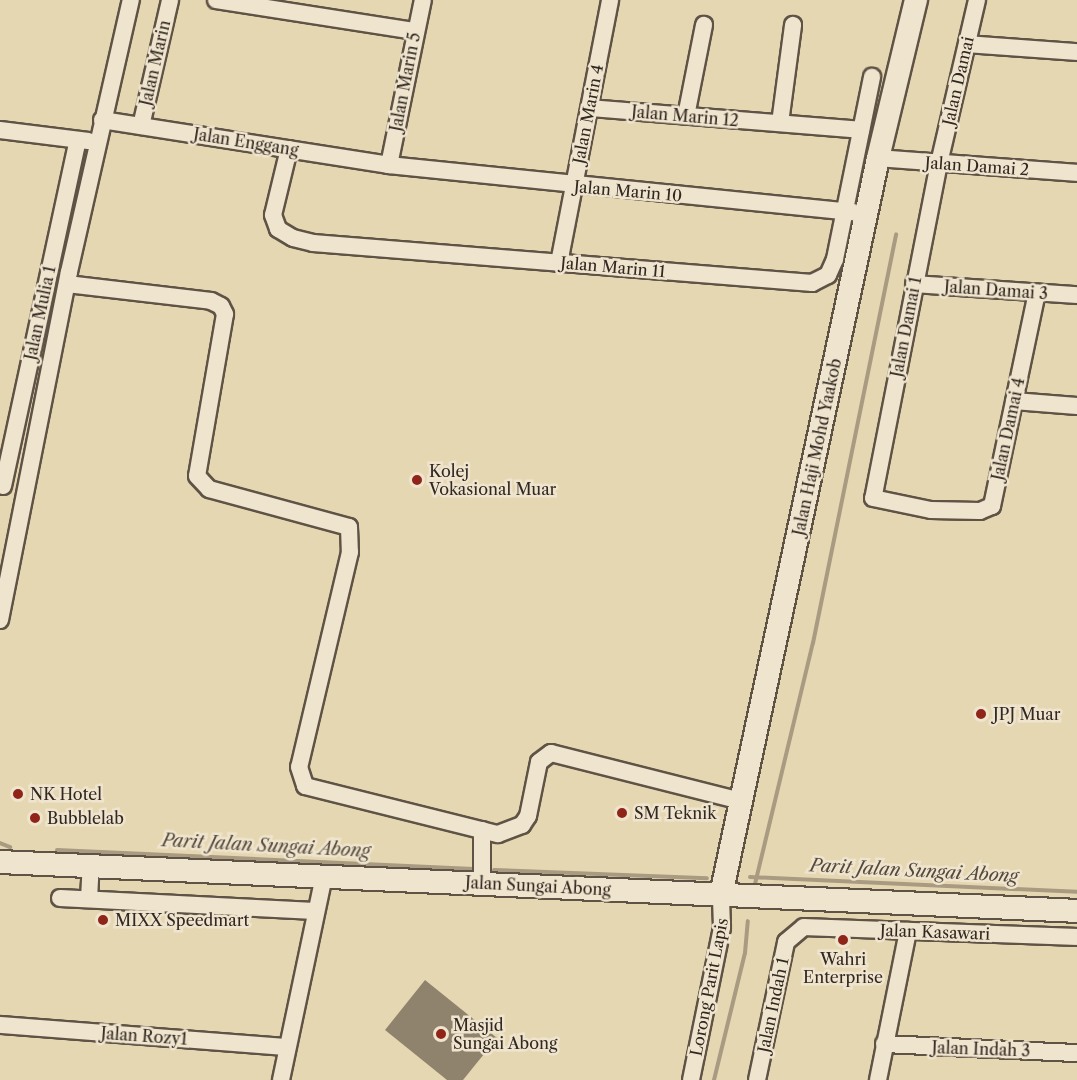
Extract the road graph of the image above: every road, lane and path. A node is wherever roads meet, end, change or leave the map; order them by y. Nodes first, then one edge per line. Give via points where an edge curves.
1 (131, 0) edge
2 (170, 0) edge
3 (216, 0) edge
4 (423, 0) edge
5 (610, 0) edge
6 (916, 0) edge
7 (977, 0) edge
8 (704, 25) dead end
9 (793, 25) dead end
10 (414, 32) junction
11 (967, 44) junction
12 (1077, 52) edge
13 (872, 77) dead end
14 (590, 108) junction
15 (686, 116) junction
16 (102, 120) junction
17 (780, 123) junction
18 (141, 126) junction
19 (0, 130) edge
20 (861, 130) junction
21 (78, 140) junction
22 (98, 142) junction
23 (289, 149) junction
24 (878, 158) junction
25 (933, 162) junction
26 (389, 165) junction
27 (1077, 173) edge
28 (574, 186) junction
29 (843, 211) junction
30 (867, 214) junction
31 (559, 263) junction
32 (67, 284) junction
33 (915, 284) junction
34 (1037, 293) junction
35 (1077, 295) edge
36 (1014, 401) junction
37 (1077, 406) edge
38 (1, 485) edge
39 (26, 488) junction
40 (931, 510) joint
41 (0, 620) edge
42 (741, 801) junction
43 (482, 830) junction
44 (3, 861) edge
45 (91, 865) junction
46 (324, 876) junction
47 (482, 883) junction
48 (721, 894) junction
49 (60, 898) dead end
50 (89, 899) junction
51 (1077, 911) edge
52 (315, 912) junction
53 (908, 931) junction
54 (794, 932) joint
55 (1077, 937) edge
56 (0, 1025) edge
57 (884, 1044) junction
58 (287, 1047) junction
59 (1077, 1053) edge
60 (281, 1080) edge
61 (691, 1080) edge
62 (757, 1080) edge
63 (878, 1080) edge

1 - 16 street
2 - 18 street, Jalan Marin
3 - 10 street
4 - 10 street, Jalan Marin 5
5 - 14 street, Jalan Marin 4
6 - 24 street, Jalan Haji Mohd Yaakob
7 - 11 street, Jalan Damai
8 - 15 street
9 - 17 street
10 - 26 street, Jalan Marin 5
11 - 12 street
11 - 25 street, Jalan Damai
13 - 20 street, Jalan Marin 11
14 - 15 street, Jalan Marin 12
14 - 28 street, Jalan Marin 4
15 - 17 street, Jalan Marin 12
16 - 18 street, Jalan Enggang
16 - 22 street
17 - 20 street, Jalan Marin 12
18 - 23 street, Jalan Enggang
19 - 21 street
20 - 29 street, Jalan Marin 11
21 - 22 street
21 - 38 street, Jalan Mulia 1
22 - 32 street
23 - 26 street, Jalan Enggang
23 - 31 street, Jalan Marin 11 via 273,215 278,229 293,238
24 - 25 street, Jalan Damai 2
24 - 30 street, Jalan Haji Mohd Yaakob
25 - 27 street, Jalan Damai 2
25 - 33 street, Jalan Damai 1
26 - 28 street, Jalan Marin 10
28 - 29 street, Jalan Marin 10
28 - 31 street, Jalan Marin 4
29 - 30 street, Jalan Marin 10
29 - 31 street, Jalan Marin 11 via 834,259 821,281
30 - 42 street, Jalan Haji Mohd Yaakob
32 - 39 street
32 - 43 street via 212,301 221,306 225,314 197,476 209,489 349,527 350,552 298,766 304,786
33 - 34 street, Jalan Damai 3
33 - 40 street, Jalan Damai 1 via 873,498
34 - 35 street, Jalan Damai 3
34 - 36 street, Jalan Damai 4
36 - 37 street
36 - 40 street, Jalan Damai 4 via 992,506 980,511
38 - 39 street
39 - 41 street
42 - 43 street via 551,753 539,762 528,816 522,825 498,834
42 - 48 street, Jalan Haji Mohd Yaakob
43 - 47 street
44 - 45 street, Jalan Sungai Abong
45 - 46 street, Jalan Sungai Abong
45 - 50 street
46 - 47 street, Jalan Sungai Abong
46 - 52 street
47 - 48 street, Jalan Sungai Abong
48 - 51 street, Jalan Sungai Abong
48 - 61 street, Lorong Parit Lapis via 722,927
49 - 50 street
50 - 52 street
52 - 58 street
53 - 54 street, Jalan Kasawari via 804,927
53 - 55 street, Jalan Kasawari
53 - 57 street
54 - 62 street, Jalan Indah 1 via 786,942
56 - 58 street, Jalan Rozy1
57 - 59 street, Jalan Indah 3
57 - 63 street
58 - 60 street

